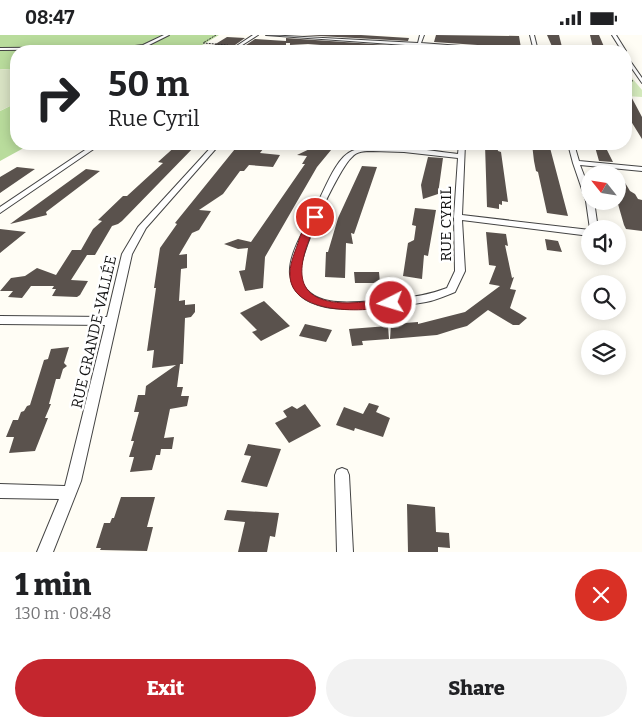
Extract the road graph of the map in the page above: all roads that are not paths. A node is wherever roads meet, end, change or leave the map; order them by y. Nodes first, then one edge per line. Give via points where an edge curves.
1 (167, 35) edge
2 (256, 35) edge
3 (268, 35) edge
4 (422, 35) edge
5 (146, 45) edge
6 (240, 45) edge
7 (419, 45) joint
8 (632, 66) edge
9 (634, 70) joint
10 (642, 81) edge
11 (89, 150) edge
12 (212, 150) edge
13 (359, 150) edge
14 (391, 150) edge
15 (462, 150) edge
16 (573, 150) edge
17 (461, 156) junction
18 (576, 163) junction
19 (642, 169) edge
20 (581, 177) edge
21 (0, 211) edge
22 (458, 217) junction
23 (581, 232) edge
24 (0, 321) edge
25 (112, 321) junction
26 (342, 475) dead end
27 (0, 491) edge
28 (69, 493) junction
29 (45, 552) edge
30 (345, 552) edge

1 - 5 street
2 - 6 street
3 - 7 street
4 - 7 street
8 - 9 street
9 - 10 street
11 - 21 street
12 - 25 street, RUE GRANDE-VALLÉE via 142,227 127,255
13 - 22 street, RUE CYRIL via 351,153 337,173 301,248 295,275 300,291 319,302 347,307 427,299 451,289 460,271
14 - 17 street, RUE CYRIL
15 - 17 street, RUE CYRIL
16 - 18 street
17 - 22 street, RUE CYRIL
18 - 19 street
18 - 20 street
22 - 23 street
24 - 25 street
25 - 28 street, RUE GRANDE-VALLÉE
26 - 30 street
27 - 28 street
28 - 29 street, RUE GRANDE-VALLÉE

